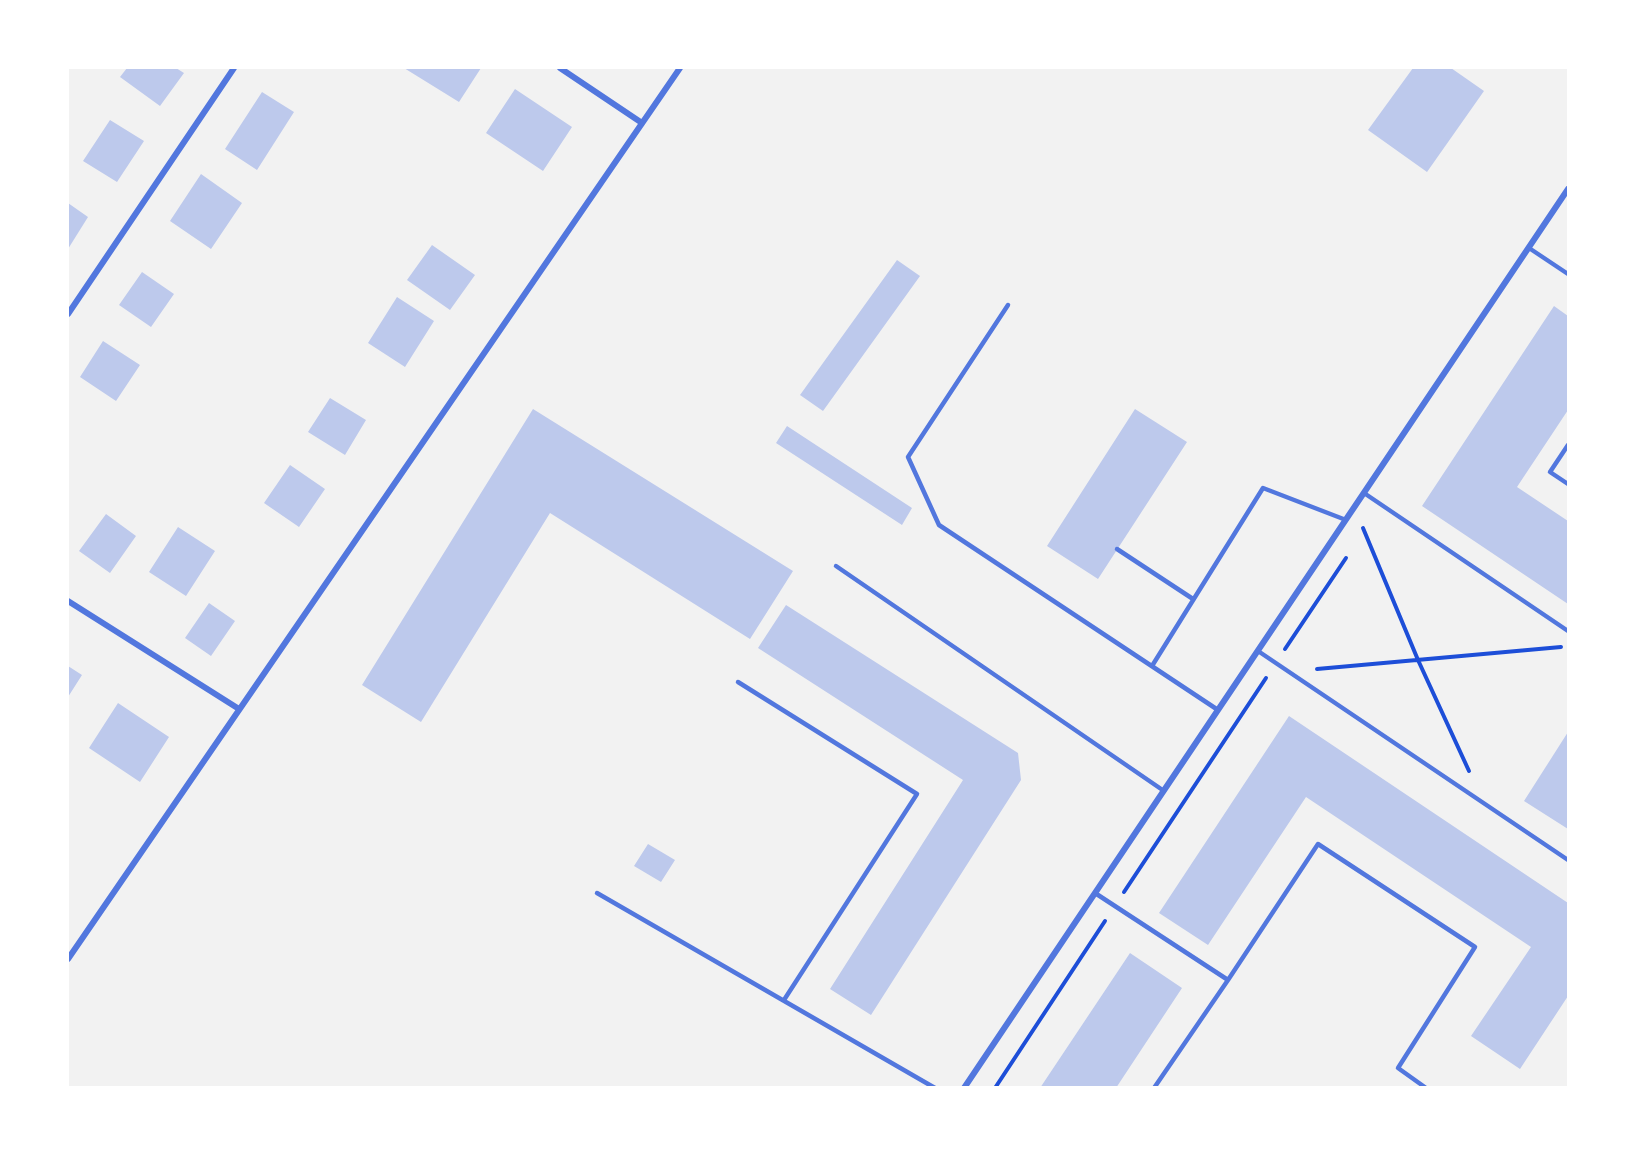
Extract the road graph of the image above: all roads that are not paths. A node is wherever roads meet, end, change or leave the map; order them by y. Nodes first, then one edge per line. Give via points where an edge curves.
1 (234, 68) edge
2 (560, 68) edge
3 (680, 68) edge
4 (642, 123) junction
5 (1569, 189) edge
6 (1529, 248) junction
7 (1569, 274) edge
8 (1008, 305) dead end
9 (68, 314) edge
10 (1569, 445) edge
11 (1569, 484) edge
12 (1364, 494) junction
13 (1346, 520) junction
14 (1117, 549) dead end
15 (836, 566) dead end
16 (1193, 599) junction
17 (68, 601) edge
18 (1569, 631) edge
19 (1258, 651) junction
20 (1152, 666) junction
21 (738, 682) dead end
22 (239, 709) junction
23 (1218, 710) junction
24 (1164, 791) junction
25 (1569, 860) edge
26 (597, 892) dead end
27 (1095, 893) junction
28 (68, 959) edge
29 (1228, 980) junction
30 (784, 1000) junction
31 (935, 1088) edge
32 (964, 1088) edge
33 (1154, 1088) edge
34 (1426, 1088) edge

1 - 9 street
2 - 4 street
3 - 4 street
4 - 22 street
5 - 6 street
6 - 7 lane
6 - 12 street
8 - 20 lane via 908,457 939,525
10 - 11 lane via 1550,472
12 - 13 street
12 - 18 lane
13 - 16 lane via 1263,488
13 - 19 street
14 - 16 lane
15 - 24 lane
16 - 20 lane
17 - 22 street
19 - 23 street
19 - 25 lane
20 - 23 lane
21 - 30 lane via 917,794
22 - 28 street
23 - 24 street
24 - 27 street
26 - 30 lane
27 - 29 lane
27 - 32 street
29 - 33 lane
29 - 34 lane via 1318,844 1475,947 1398,1068
30 - 31 lane

